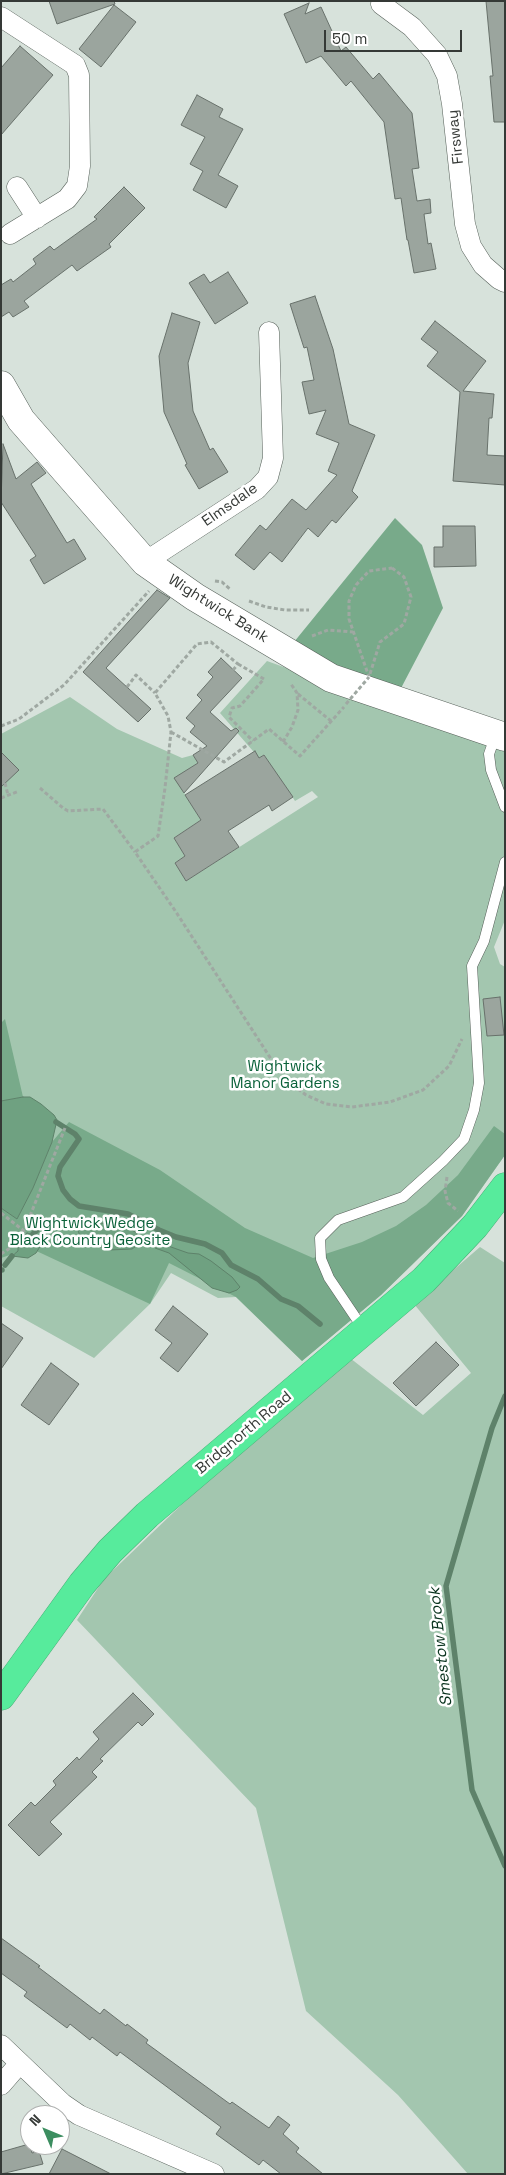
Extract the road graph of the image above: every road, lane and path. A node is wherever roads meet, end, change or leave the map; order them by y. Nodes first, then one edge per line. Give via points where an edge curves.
1 (381, 4) dead end
2 (1, 17) edge
3 (17, 187) dead end
4 (37, 218) junction
5 (10, 234) dead end
6 (505, 282) edge
7 (269, 332) dead end
8 (2, 387) edge
9 (155, 569) junction
10 (206, 578) dead end
11 (233, 592) dead end
12 (248, 600) dead end
13 (309, 610) dead end
14 (354, 632) junction
15 (312, 636) dead end
16 (238, 664) junction
17 (233, 670) dead end
18 (369, 677) junction
19 (291, 684) dead end
20 (127, 687) dead end
21 (155, 693) junction
22 (297, 693) junction
23 (331, 721) junction
24 (1, 726) edge
25 (172, 732) junction
26 (500, 735) edge
27 (253, 741) junction
28 (283, 742) junction
29 (6, 783) dead end
30 (40, 788) dead end
31 (20, 791) dead end
32 (8, 795) junction
33 (1, 798) edge
34 (505, 807) edge
35 (134, 852) junction
36 (505, 862) edge
37 (474, 1015) junction
38 (65, 1128) dead end
39 (505, 1187) edge
40 (1, 1213) edge
41 (24, 1231) junction
42 (1, 1254) edge
43 (365, 1330) junction
44 (1, 1696) edge
45 (1, 2045) edge
46 (20, 2063) junction
47 (1, 2086) edge
48 (214, 2174) edge

1 - 6 street, Firsway via 412,27 437,55 447,76 465,224 483,265
2 - 4 street via 75,65 79,75 80,166 77,186 67,199
3 - 4 street
4 - 5 street
7 - 9 street, Elmsdale via 273,458 268,476 257,489
8 - 9 street, Wightwick Bank via 21,420
9 - 24 path via 64,685 19,719
9 - 26 street, Wightwick Bank via 195,597 331,678
10 - 11 path via 222,582
12 - 13 path via 266,607
14 - 15 path via 328,630
14 - 18 path
14 - 18 path via 349,619 349,601 356,584 369,571 392,568 404,577 411,597 404,624 380,642
16 - 17 path
16 - 21 path via 211,642 197,644
16 - 27 path via 264,679 240,706 232,708 229,718
18 - 23 path, bridge
19 - 22 path
20 - 21 path via 136,675
21 - 25 path via 168,716
22 - 23 path
22 - 28 path via 298,710
23 - 28 path via 300,756
25 - 27 path via 224,762
25 - 35 path via 158,836
26 - 34 lane via 489,754 491,770
27 - 28 path via 269,728
29 - 32 path
30 - 35 path via 62,808 103,809
31 - 32 path
32 - 33 path
35 - 37 path via 274,1062 289,1082 306,1095 326,1104 352,1107 390,1102 424,1090 449,1066
36 - 37 lane via 484,941 472,966
37 - 43 lane via 479,1083 464,1138 404,1198 338,1220 320,1238 321,1259 330,1278
38 - 41 path
39 - 43 highway, Bridgnorth Road via 475,1226 424,1280
40 - 41 path
41 - 42 path via 13,1246
43 - 44 highway, Bridgnorth Road via 154,1510 110,1552 82,1584
45 - 46 street
46 - 47 street
46 - 48 street via 79,2115

